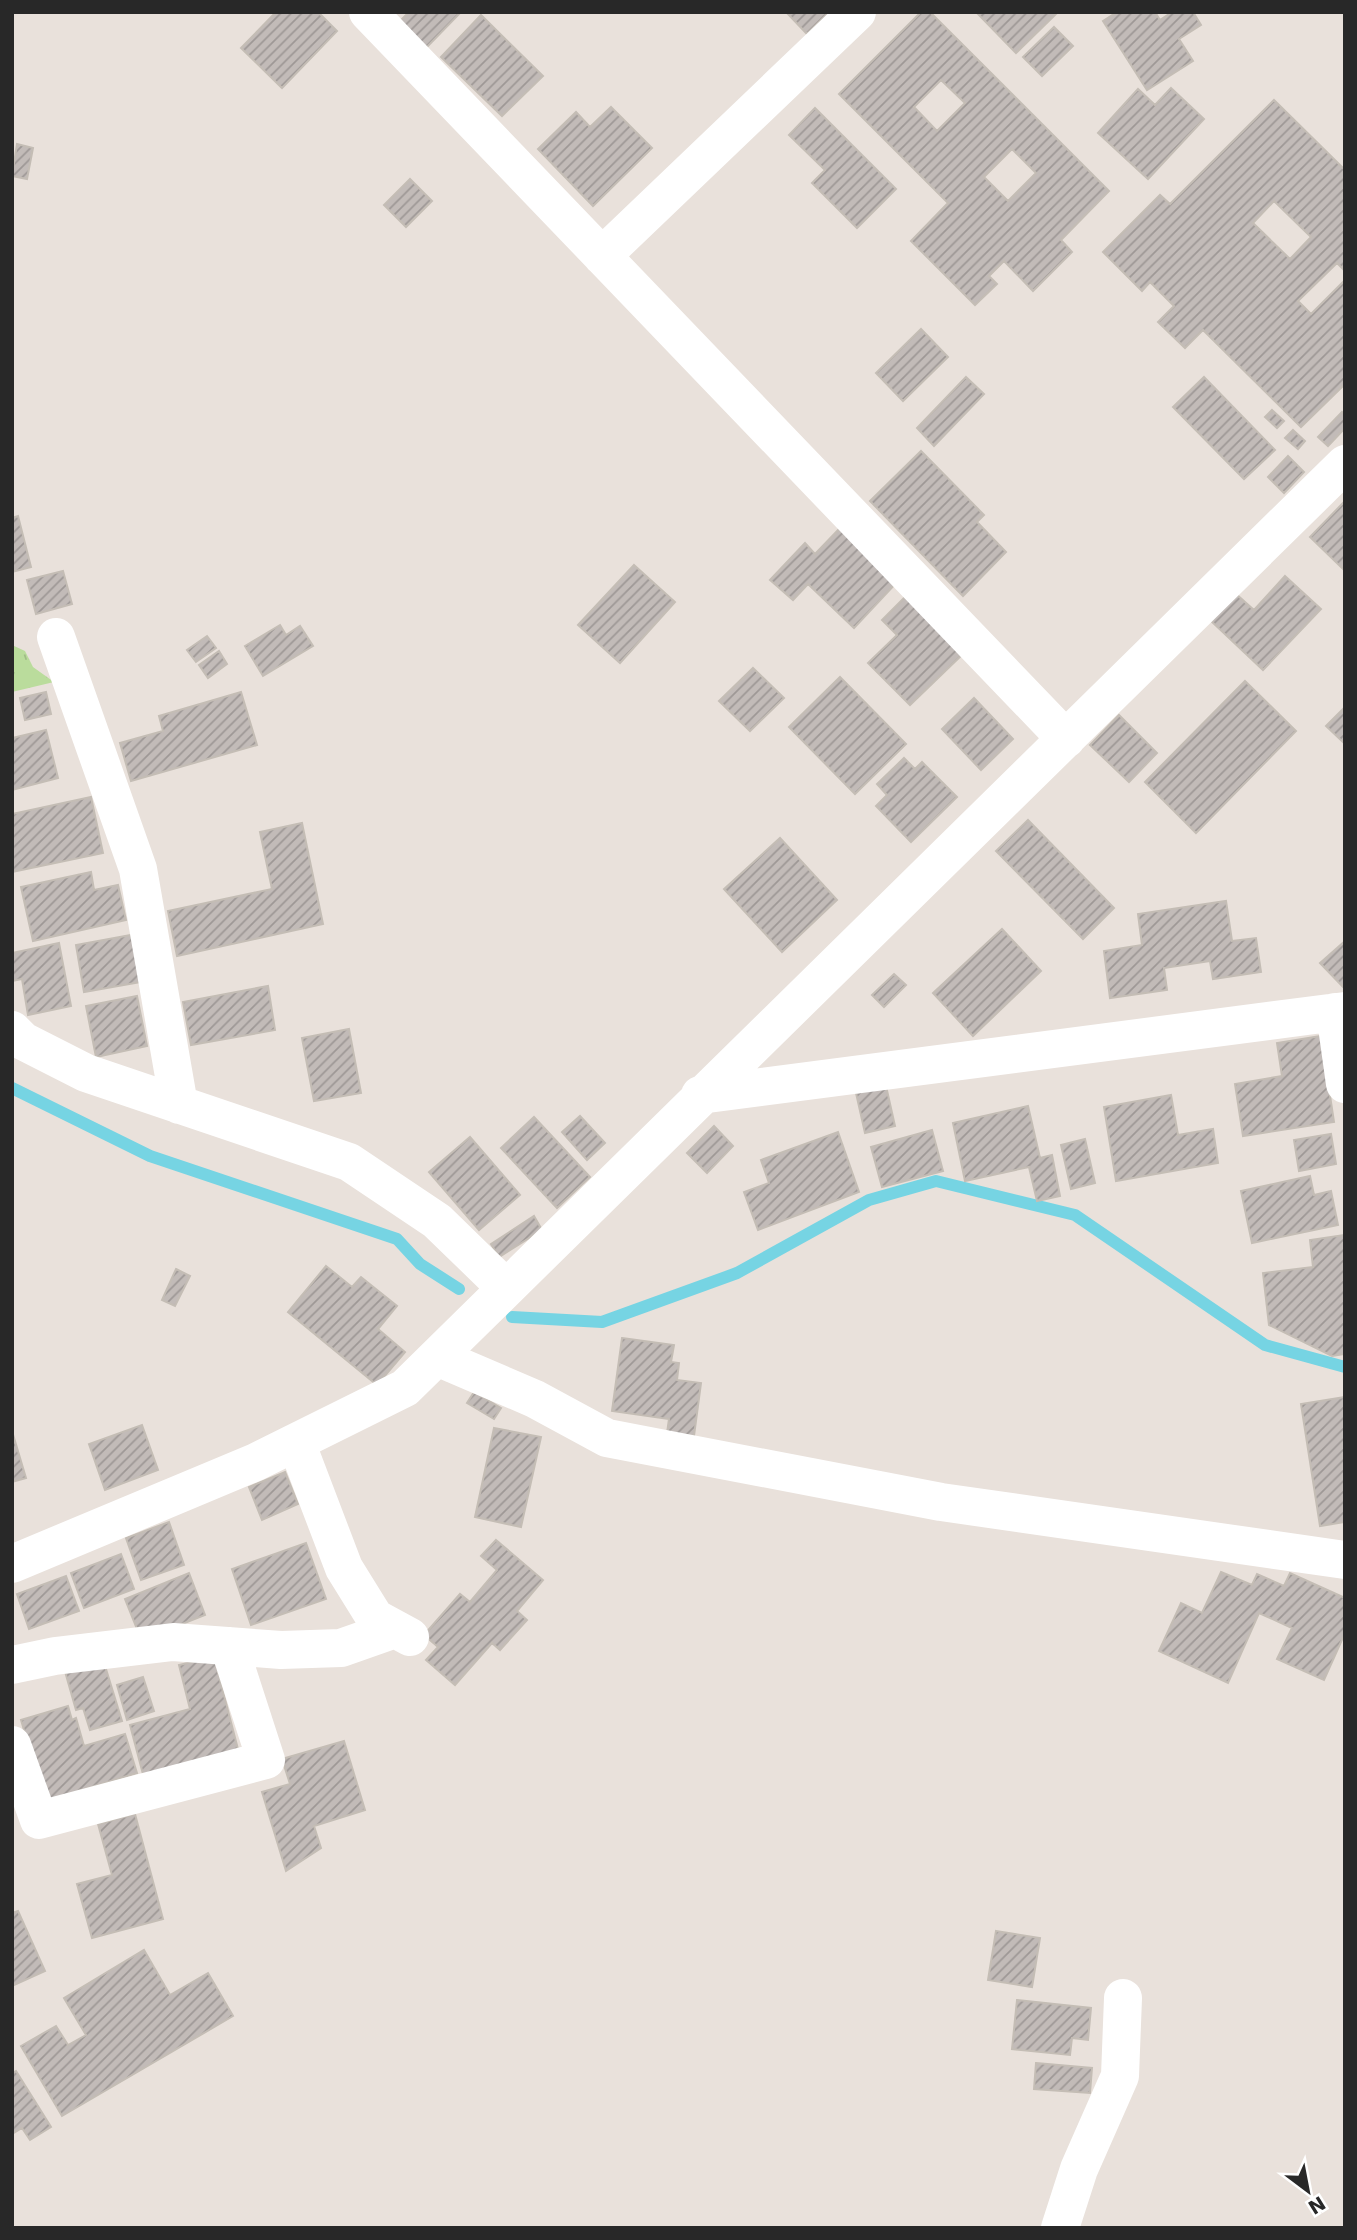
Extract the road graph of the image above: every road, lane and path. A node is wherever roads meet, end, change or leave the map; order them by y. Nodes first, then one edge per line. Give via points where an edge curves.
1 (368, 12) edge
2 (857, 12) edge
3 (603, 256) junction
4 (1345, 464) edge
5 (56, 637) dead end
6 (1066, 739) junction
7 (1340, 1012) edge
8 (12, 1030) edge
9 (1345, 1084) edge
10 (700, 1095) junction
11 (179, 1105) junction
12 (506, 1289) junction
13 (437, 1357) junction
14 (296, 1442) junction
15 (1345, 1560) edge
16 (12, 1564) edge
17 (229, 1646) junction
18 (12, 1664) edge
19 (12, 1745) edge
20 (1123, 1998) dead end
21 (1060, 2228) edge

1 - 3 street
2 - 3 street
3 - 6 street
4 - 6 street
5 - 11 street via 138,869
6 - 10 street
7 - 9 street
7 - 10 street
8 - 11 street via 23,1041 86,1073
10 - 12 street
11 - 12 street via 349,1162 437,1221
12 - 13 street
13 - 14 street via 405,1388
13 - 15 street via 535,1399 607,1438 941,1503
14 - 16 street
14 - 17 street via 344,1568 375,1618 403,1633 341,1648
17 - 18 street via 173,1642
17 - 19 street via 266,1760 39,1820
20 - 21 street via 1120,2076 1079,2169

